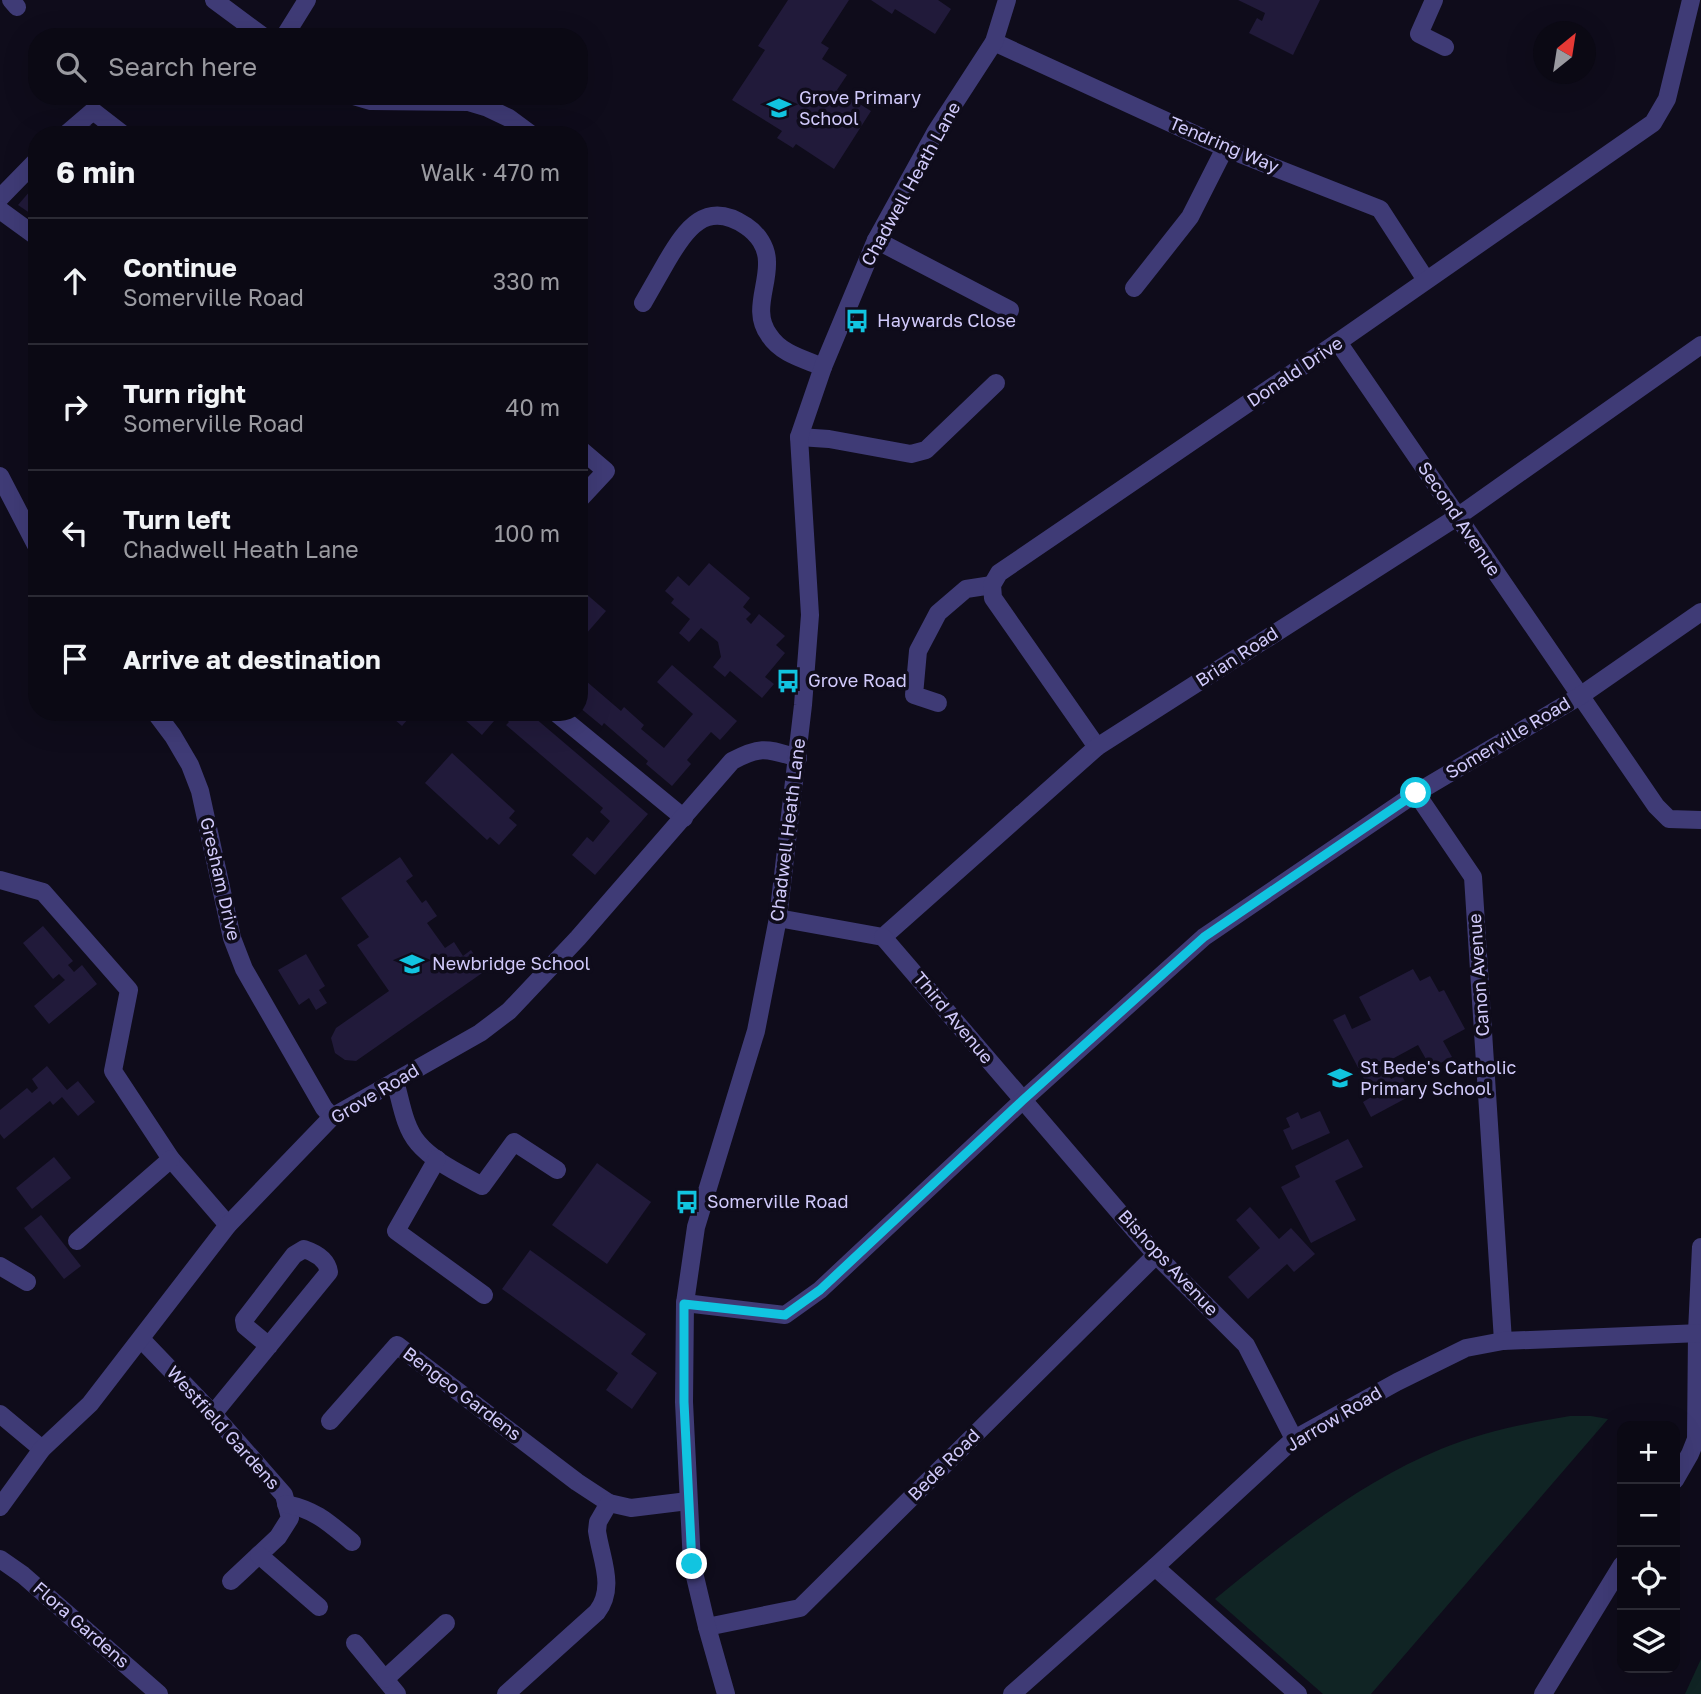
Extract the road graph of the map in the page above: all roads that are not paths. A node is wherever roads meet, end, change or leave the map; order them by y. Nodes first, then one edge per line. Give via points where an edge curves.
1 (214, 0) edge
2 (307, 0) edge
3 (1007, 0) edge
4 (1434, 0) edge
5 (1690, 0) edge
6 (252, 28) edge
7 (290, 28) edge
8 (994, 42) junction
9 (1445, 47) dead end
10 (478, 105) edge
11 (76, 126) edge
12 (112, 126) edge
13 (520, 126) edge
14 (1225, 148) junction
15 (28, 169) edge
16 (0, 198) edge
17 (0, 210) edge
18 (28, 230) edge
19 (876, 240) junction
20 (1426, 279) junction
21 (1133, 288) dead end
22 (643, 303) dead end
23 (1010, 310) dead end
24 (1338, 342) junction
25 (1701, 345) edge
26 (823, 367) junction
27 (996, 383) dead end
28 (800, 437) junction
29 (588, 455) edge
30 (0, 476) edge
31 (588, 491) edge
32 (1457, 517) junction
33 (28, 530) edge
34 (992, 585) junction
35 (1701, 612) edge
36 (1580, 696) junction
37 (938, 703) dead end
38 (162, 721) edge
39 (566, 721) edge
40 (1097, 747) junction
41 (797, 758) junction
42 (1416, 793) junction
43 (684, 818) junction
44 (1701, 820) edge
45 (0, 880) edge
46 (778, 918) junction
47 (883, 937) junction
48 (395, 1081) junction
49 (1023, 1100) junction
50 (332, 1117) junction
51 (171, 1159) junction
52 (437, 1159) junction
53 (557, 1170) dead end
54 (228, 1225) junction
55 (77, 1241) dead end
56 (1701, 1247) edge
57 (1156, 1255) junction
58 (0, 1266) edge
59 (27, 1282) dead end
60 (484, 1295) dead end
61 (684, 1304) junction
62 (1699, 1332) edge
63 (141, 1339) junction
64 (1503, 1341) junction
65 (269, 1346) junction
66 (0, 1414) edge
67 (213, 1414) junction
68 (330, 1421) dead end
69 (1294, 1438) junction
70 (43, 1448) junction
71 (1680, 1471) edge
72 (688, 1501) junction
73 (608, 1503) junction
74 (286, 1504) junction
75 (0, 1507) edge
76 (352, 1542) dead end
77 (259, 1555) junction
78 (0, 1559) edge
79 (1155, 1567) junction
80 (1617, 1574) edge
81 (231, 1581) dead end
82 (319, 1607) dead end
83 (446, 1623) dead end
84 (707, 1627) junction
85 (355, 1643) dead end
86 (384, 1679) junction
87 (159, 1694) edge
88 (397, 1694) edge
89 (506, 1694) edge
90 (726, 1694) edge
91 (1012, 1694) edge
92 (1298, 1694) edge
93 (1543, 1694) edge

1 - 6 street
2 - 7 street
3 - 8 street, Chadwell Heath Lane
4 - 9 street via 1419,34
5 - 20 street, Donald Drive via 1667,99 1653,124
8 - 14 street, Tendring Way
8 - 19 street, Chadwell Heath Lane via 935,133
10 - 13 street
11 - 12 street via 93,111
14 - 20 street, Tendring Way via 1380,209
14 - 21 street via 1190,217
15 - 16 street
17 - 18 street
19 - 23 street
19 - 26 street, Chadwell Heath Lane
20 - 24 street, Donald Drive
22 - 26 street via 685,232 700,219 729,217 757,235 764,249 767,261 760,311 769,336 782,350
24 - 32 street, Second Avenue
24 - 34 street, Donald Drive via 999,573
25 - 32 street, Brian Road
26 - 28 street, Chadwell Heath Lane
27 - 28 street via 926,450 911,454
28 - 41 street, Chadwell Heath Lane via 810,615
29 - 31 street via 607,471
30 - 33 street
32 - 36 street, Second Avenue
32 - 40 street, Brian Road
34 - 37 street via 965,589 938,613 918,651 914,695
34 - 40 street via 993,598
35 - 36 street, Somerville Road
36 - 42 street, Somerville Road
36 - 44 street, Second Avenue via 1656,806 1670,819
38 - 50 street, Gresham Drive via 190,765 200,791 232,938 244,969
39 - 43 street
40 - 47 street, Brian Road
41 - 43 street, Grove Road via 766,748 748,752 733,761
41 - 46 street, Chadwell Heath Lane
42 - 49 street, Somerville Road via 1204,937
42 - 64 street, Canon Avenue via 1473,877
43 - 48 street, Grove Road via 509,1011 480,1033
45 - 51 street via 43,892 129,990 113,1071
46 - 47 street
46 - 61 street, Chadwell Heath Lane via 756,1031 696,1227
47 - 49 street, Third Avenue
48 - 50 street, Grove Road
48 - 52 street via 416,1142
49 - 57 street, Bishops Avenue
49 - 61 street, Somerville Road via 820,1290 785,1315
50 - 54 street, Grove Road
51 - 54 street
51 - 55 street
52 - 53 street via 481,1186 514,1142
52 - 60 street via 396,1231
54 - 63 street, Grove Road
56 - 62 street
57 - 69 street, Bishops Avenue via 1246,1345
57 - 84 street, Bede Road via 800,1608
58 - 59 street
61 - 72 street, Chadwell Heath Lane
62 - 64 street, Jarrow Road
62 - 71 street via 1696,1439
63 - 67 street, Westfield Gardens
63 - 70 street, Grove Road via 90,1404
64 - 69 street, Jarrow Road via 1466,1348
65 - 65 street via 244,1326 244,1320 294,1255 304,1249 315,1253 328,1264 329,1272
65 - 67 street
66 - 70 street
67 - 74 street, Westfield Gardens via 284,1495
68 - 73 street, Bengeo Gardens via 397,1345
69 - 79 street, Jarrow Road
70 - 75 street, Grove Road
72 - 73 street via 631,1508
72 - 84 street, Chadwell Heath Lane via 692,1564
73 - 89 street via 597,1531 608,1584 603,1604
74 - 76 street via 320,1515
74 - 77 street, Westfield Gardens via 290,1518
77 - 81 street, Westfield Gardens
77 - 82 street
78 - 87 street, Flora Gardens
79 - 91 street, Jarrow Road
79 - 92 street
80 - 93 street
83 - 86 street
84 - 90 street, Chadwell Heath Lane
85 - 86 street
86 - 88 street

